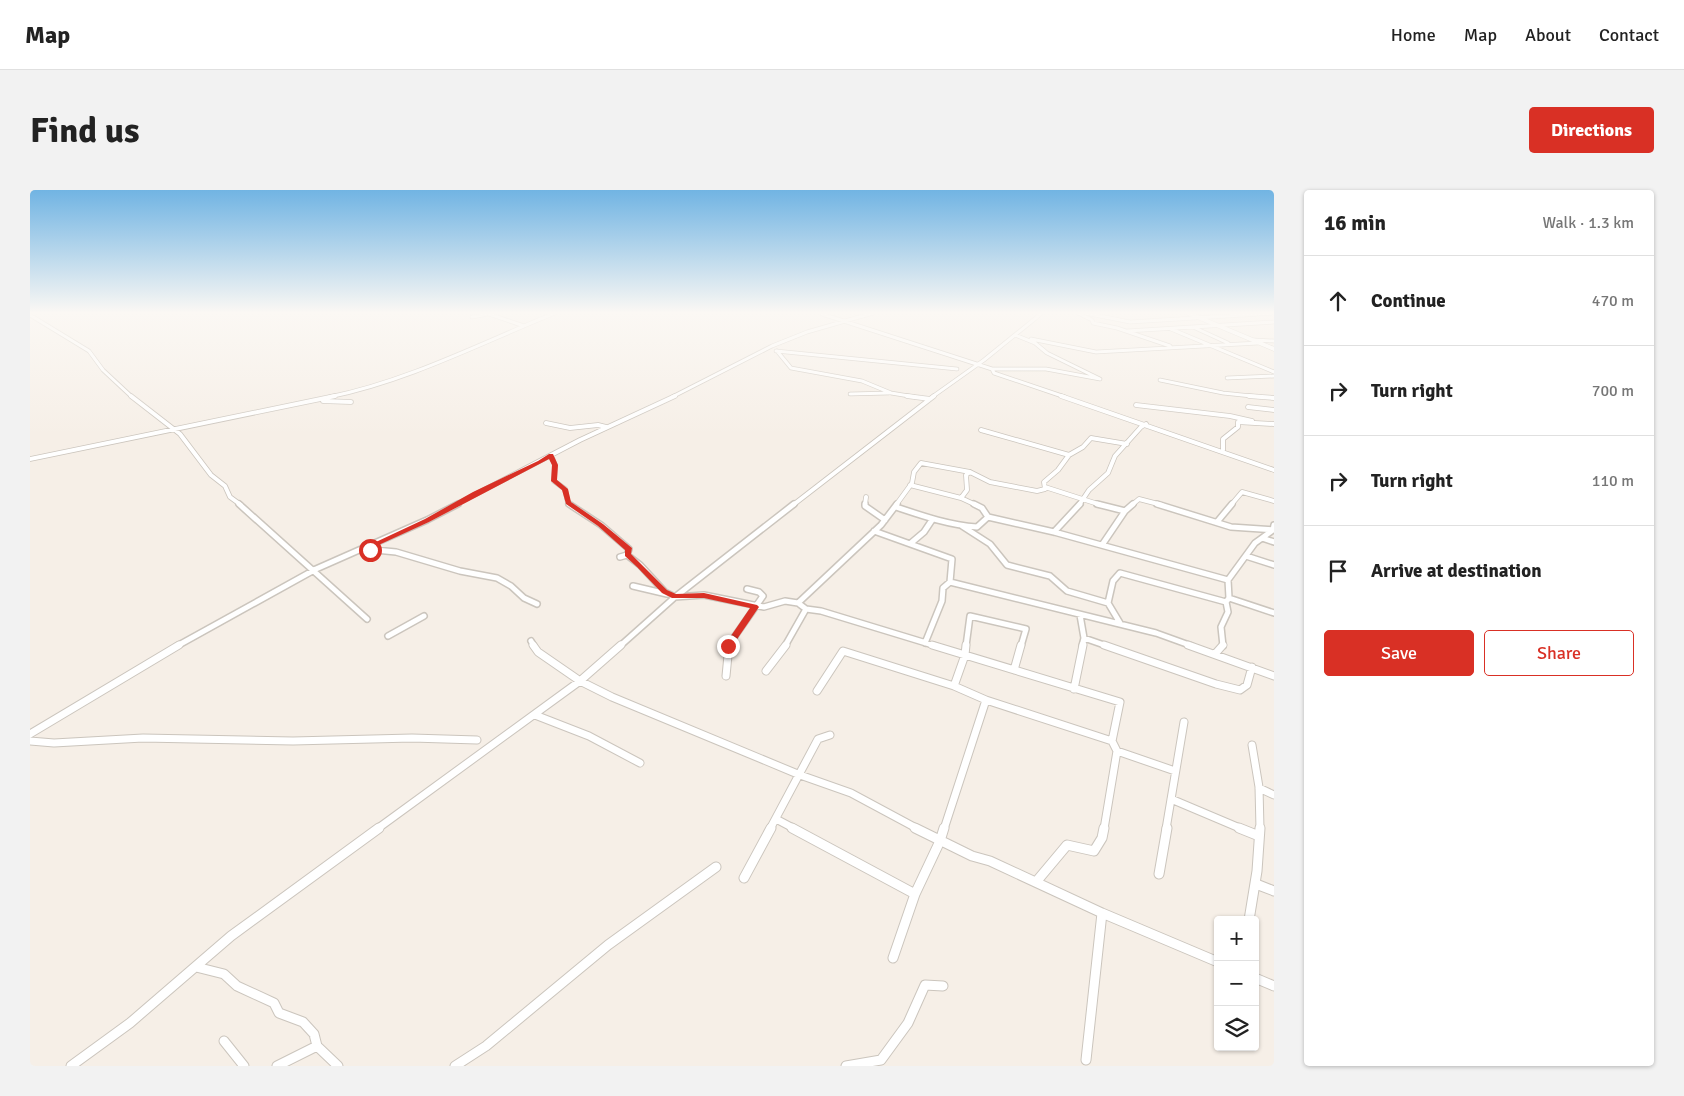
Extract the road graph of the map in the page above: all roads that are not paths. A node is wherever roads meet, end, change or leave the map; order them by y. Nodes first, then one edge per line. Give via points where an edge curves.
1 (91, 354) edge
2 (457, 354) edge
3 (757, 354) edge
4 (779, 354) edge
5 (805, 354) edge
6 (946, 354) edge
7 (992, 354) edge
8 (1049, 354) edge
9 (1227, 354) edge
10 (979, 364) junction
11 (957, 368) dead end
12 (992, 368) junction
13 (1274, 375) edge
14 (1227, 378) dead end
15 (1160, 380) dead end
16 (891, 393) junction
17 (850, 394) dead end
18 (1274, 398) edge
19 (930, 399) junction
20 (315, 400) junction
21 (351, 402) dead end
22 (1136, 405) dead end
23 (1248, 407) dead end
24 (1274, 410) edge
25 (1252, 422) junction
26 (546, 423) dead end
27 (1146, 424) junction
28 (1274, 424) edge
29 (606, 427) junction
30 (174, 430) junction
31 (981, 430) dead end
32 (1127, 444) junction
33 (1223, 450) junction
34 (551, 455) junction
35 (1069, 455) junction
36 (30, 459) edge
37 (1274, 470) edge
38 (970, 472) junction
39 (910, 485) junction
40 (1045, 487) junction
41 (866, 497) dead end
42 (961, 498) junction
43 (1082, 498) junction
44 (1274, 501) edge
45 (896, 507) junction
46 (1125, 511) junction
47 (988, 517) junction
48 (885, 520) junction
49 (932, 520) junction
50 (1217, 522) junction
51 (962, 526) junction
52 (1274, 528) edge
53 (874, 531) junction
54 (1054, 532) junction
55 (1262, 538) junction
56 (1274, 542) edge
57 (911, 543) junction
58 (1102, 545) junction
59 (364, 549) junction
60 (627, 555) junction
61 (1246, 556) junction
62 (620, 557) dead end
63 (1274, 565) edge
64 (313, 571) junction
65 (1228, 580) junction
66 (950, 582) junction
67 (633, 586) dead end
68 (748, 588) dead end
69 (672, 595) junction
70 (1227, 600) junction
71 (798, 603) junction
72 (1108, 603) junction
73 (537, 604) dead end
74 (755, 607) junction
75 (806, 609) junction
76 (1274, 613) edge
77 (1080, 615) junction
78 (424, 616) dead end
79 (367, 619) dead end
80 (1120, 623) junction
81 (388, 636) dead end
82 (1084, 638) junction
83 (531, 641) dead end
84 (925, 643) junction
85 (1215, 654) junction
86 (965, 655) junction
87 (1252, 667) junction
88 (1014, 670) junction
89 (766, 672) dead end
90 (726, 676) dead end
91 (1274, 676) edge
92 (580, 681) junction
93 (954, 686) junction
94 (1074, 689) junction
95 (817, 691) dead end
96 (986, 700) junction
97 (535, 715) junction
98 (1184, 722) dead end
99 (30, 734) edge
100 (830, 735) dead end
101 (476, 740) dead end
102 (30, 741) edge
103 (1112, 741) junction
104 (1252, 745) dead end
105 (1116, 751) junction
106 (640, 762) dead end
107 (1175, 771) junction
108 (800, 775) junction
109 (1259, 788) junction
110 (1274, 795) edge
111 (1171, 799) junction
112 (776, 819) junction
113 (1258, 836) junction
114 (940, 841) junction
115 (716, 867) dead end
116 (1159, 874) dead end
117 (744, 878) dead end
118 (1036, 882) junction
119 (1256, 884) junction
120 (1274, 891) edge
121 (915, 894) junction
122 (1102, 913) junction
123 (1250, 916) edge
124 (893, 958) dead end
125 (1216, 961) edge
126 (196, 967) junction
127 (1259, 980) edge
128 (943, 986) dead end
129 (1274, 986) edge
130 (224, 1041) dead end
131 (317, 1046) junction
132 (1086, 1060) dead end
133 (70, 1066) edge
134 (244, 1066) edge
135 (278, 1066) edge
136 (338, 1066) edge
137 (455, 1066) edge
138 (846, 1066) edge

1 - 30 street via 103,370 136,401
2 - 20 street via 394,380
3 - 29 street
4 - 16 street via 791,368 862,382
5 - 11 street
6 - 10 street
7 - 10 street
8 - 12 street via 1100,379 1048,369
9 - 13 street
10 - 12 street
10 - 19 street
12 - 27 street via 994,373
13 - 14 street
15 - 18 street via 1223,393
16 - 17 street
16 - 19 street
19 - 69 street
20 - 21 street
20 - 30 street
22 - 25 street
23 - 24 street
25 - 28 street
25 - 33 street via 1238,422 1238,427 1223,440
26 - 29 street via 570,428
27 - 32 street
27 - 33 street
29 - 34 street
30 - 36 street
30 - 64 street via 211,475 225,486 230,497
31 - 35 street
32 - 35 street via 1091,438
32 - 43 street via 1115,456 1108,473
33 - 37 street
34 - 59 street
34 - 60 street via 555,465 554,481 565,489 568,503 629,549
35 - 40 street via 1044,482
38 - 39 street via 922,464 914,472
38 - 40 street via 990,482 1037,491
38 - 42 street via 966,475 968,490
39 - 42 street
39 - 45 street
40 - 43 street
41 - 48 street via 865,506
42 - 47 street via 982,508
43 - 46 street
43 - 54 street
44 - 50 street via 1242,492
45 - 48 street
45 - 49 street
46 - 50 street via 1139,499
46 - 58 street
47 - 51 street via 977,527
47 - 54 street
48 - 53 street
49 - 51 street
49 - 57 street
50 - 52 street via 1241,529
51 - 72 street via 990,544 1007,565 1050,576 1067,591
52 - 55 street
53 - 57 street
53 - 71 street
54 - 58 street
55 - 56 street
55 - 61 street
57 - 66 street via 952,559
58 - 65 street
59 - 64 street
59 - 73 street via 396,552 497,578
60 - 62 street
60 - 69 street
61 - 63 street
61 - 65 street
64 - 79 street
64 - 99 street
65 - 70 street
66 - 77 street
66 - 84 street via 943,588 942,601
67 - 69 street
68 - 74 street via 763,596
69 - 74 street via 704,596
69 - 92 street
70 - 72 street via 1120,573 1113,581
70 - 76 street
70 - 85 street via 1228,612 1221,627 1223,646
71 - 74 street via 785,601 764,608
71 - 75 street
72 - 80 street
74 - 90 street via 728,646
75 - 84 street
75 - 89 street via 791,639
77 - 80 street
77 - 82 street
78 - 81 street
80 - 85 street
82 - 87 street via 1240,690 1247,685
82 - 94 street
83 - 92 street via 538,652
84 - 86 street
85 - 87 street
86 - 88 street
86 - 88 street via 970,616 1026,629
86 - 93 street
87 - 91 street
88 - 94 street
92 - 97 street
92 - 108 street
93 - 95 street via 843,651
93 - 96 street
94 - 103 street via 1120,702
96 - 103 street
96 - 114 street
97 - 106 street via 589,736
97 - 126 street via 231,936
98 - 107 street
100 - 108 street via 818,739
101 - 102 street via 143,738
103 - 105 street
104 - 109 street
105 - 107 street
105 - 118 street via 1102,838 1094,851 1066,845
107 - 111 street
108 - 112 street
108 - 114 street via 850,794
109 - 110 street
109 - 113 street
111 - 113 street
111 - 116 street
112 - 117 street
112 - 121 street
113 - 119 street
114 - 118 street
114 - 121 street
115 - 137 street via 608,944 486,1046
118 - 122 street
119 - 120 street
119 - 123 street
121 - 124 street
122 - 125 street
122 - 132 street
126 - 131 street via 224,974 237,986 274,1003 279,1012 302,1022 314,1034
126 - 133 street via 130,1023
127 - 129 street
128 - 138 street via 925,985 908,1023 880,1060
130 - 134 street
131 - 135 street
131 - 136 street

